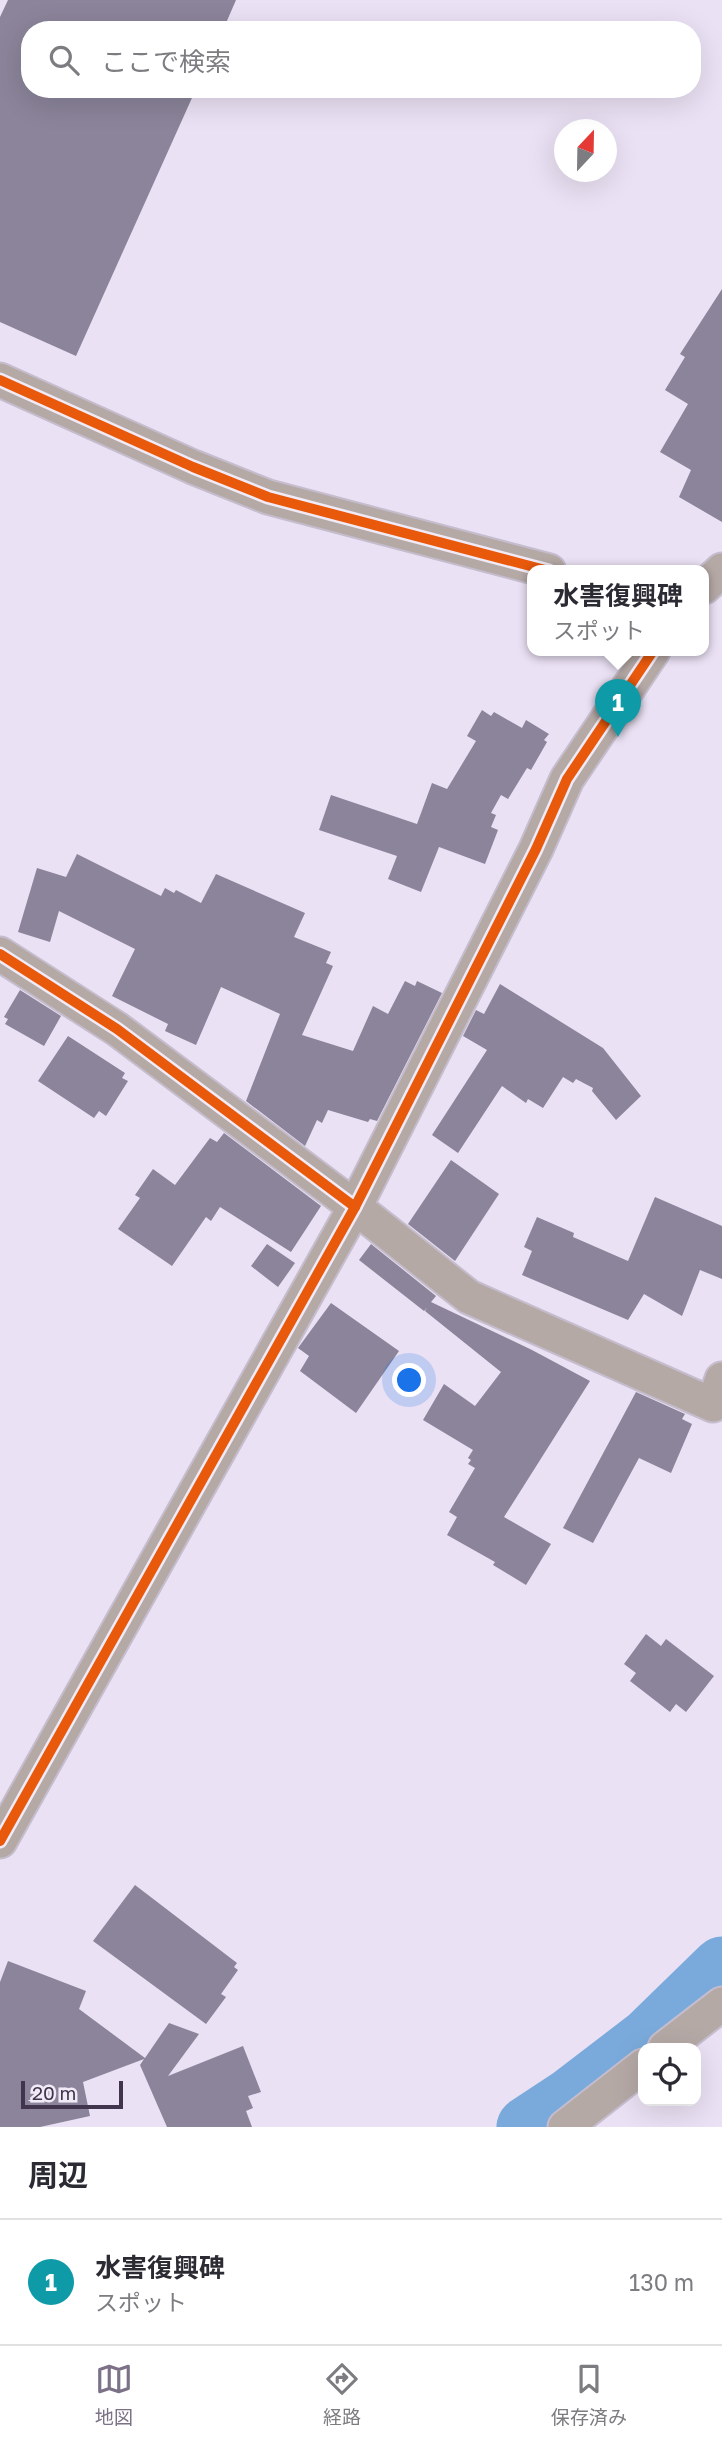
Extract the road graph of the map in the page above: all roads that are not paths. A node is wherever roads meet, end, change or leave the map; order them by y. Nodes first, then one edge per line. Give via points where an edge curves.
1 (0, 380) edge
2 (527, 565) edge
3 (722, 570) edge
4 (709, 582) edge
5 (650, 656) edge
6 (0, 954) edge
7 (355, 1207) junction
8 (722, 1379) edge
9 (4, 1826) edge
10 (722, 2004) edge
11 (671, 2043) edge
12 (638, 2070) edge
13 (565, 2127) edge

1 - 2 street via 268,497
3 - 4 street
5 - 7 street via 567,779
6 - 7 street via 117,1029
7 - 8 street via 469,1297 713,1405
7 - 9 street
10 - 11 street
12 - 13 street

